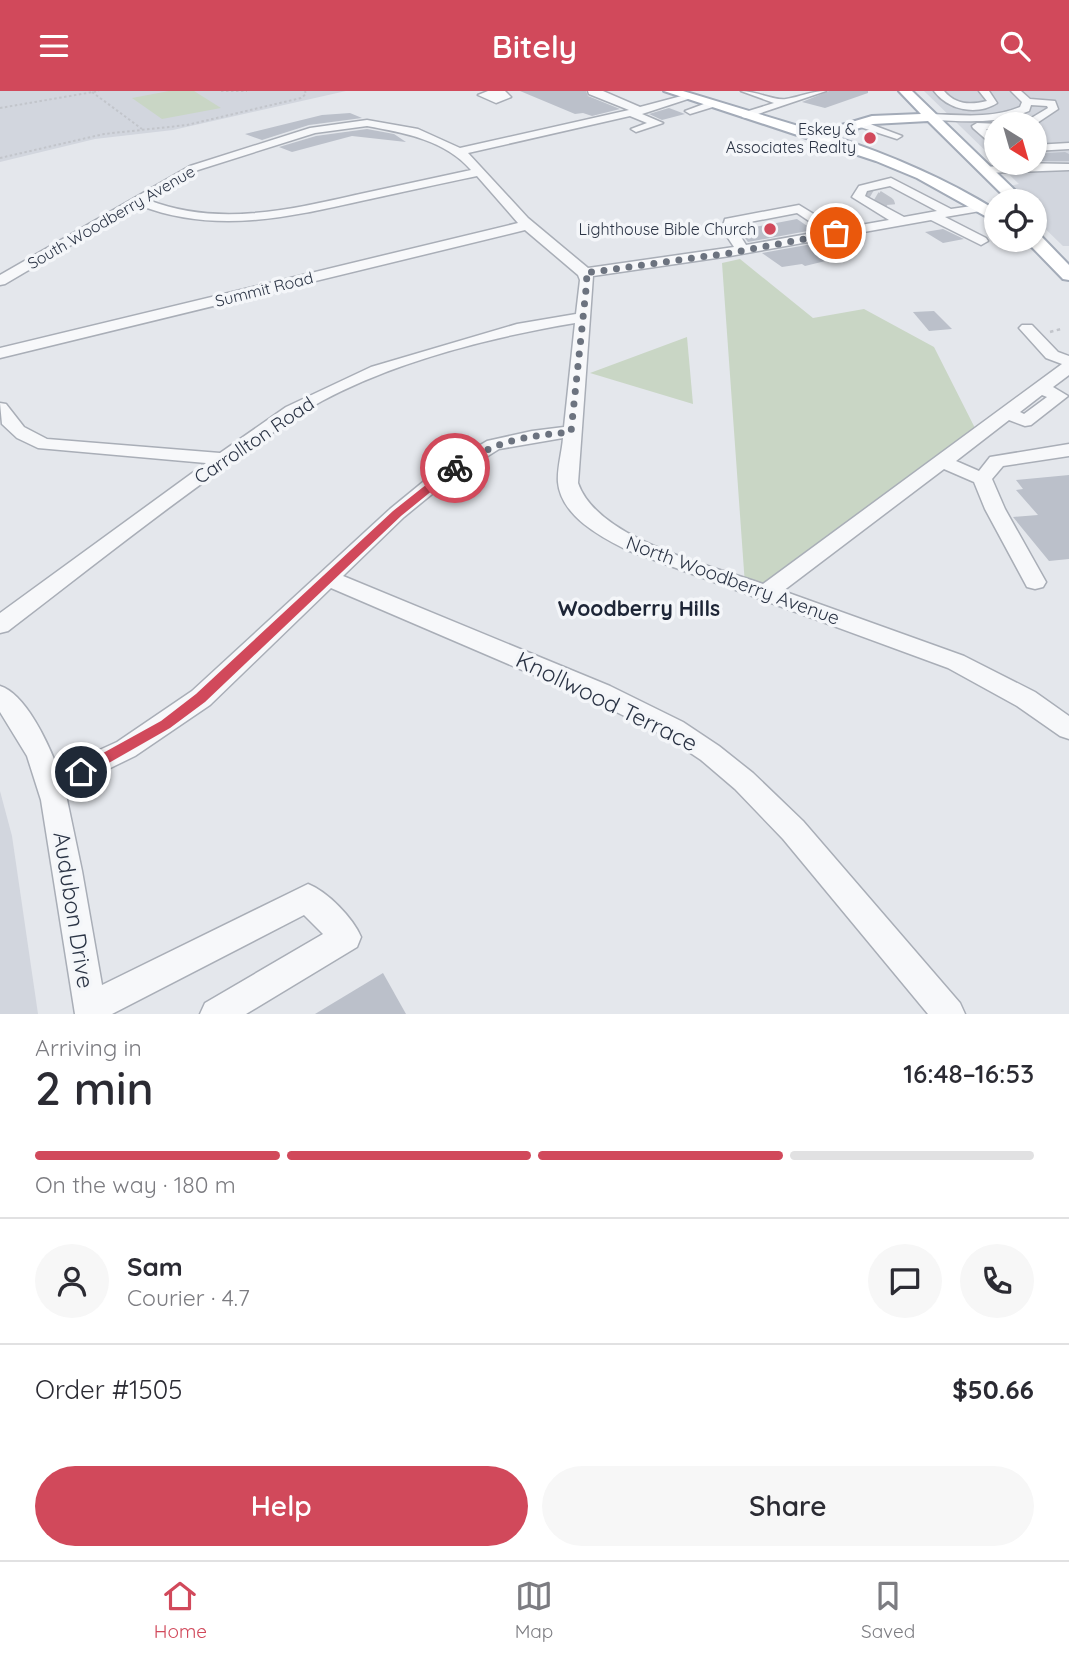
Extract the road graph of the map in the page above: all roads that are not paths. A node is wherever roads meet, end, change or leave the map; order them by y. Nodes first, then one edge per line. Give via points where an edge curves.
1 (598, 91) edge
2 (670, 91) edge
3 (746, 91) edge
4 (821, 91) edge
5 (939, 91) edge
6 (984, 91) edge
7 (1016, 91) edge
8 (899, 93) edge
9 (1027, 102) junction
10 (785, 103) junction
11 (690, 104) junction
12 (632, 110) junction
13 (956, 110) junction
14 (594, 112) dead end
15 (1047, 113) edge
16 (746, 115) junction
17 (914, 117) junction
18 (931, 117) junction
19 (858, 123) junction
20 (636, 129) dead end
21 (948, 133) junction
22 (897, 136) dead end
23 (819, 137) junction
24 (1069, 140) edge
25 (1047, 145) edge
26 (459, 152) junction
27 (1047, 167) edge
28 (1069, 167) edge
29 (984, 168) edge
30 (481, 172) junction
31 (991, 175) edge
32 (942, 186) junction
33 (1005, 189) edge
34 (912, 191) junction
35 (984, 197) edge
36 (137, 200) junction
37 (984, 202) edge
38 (984, 205) edge
39 (950, 213) junction
40 (933, 216) junction
41 (901, 222) junction
42 (528, 225) junction
43 (836, 233) junction
44 (981, 241) dead end
45 (1047, 242) edge
46 (1047, 249) edge
47 (742, 250) junction
48 (1069, 252) edge
49 (585, 273) junction
50 (1069, 275) edge
51 (0, 281) edge
52 (583, 317) junction
53 (1027, 328) dead end
54 (0, 353) edge
55 (1069, 361) edge
56 (1069, 367) edge
57 (0, 408) edge
58 (571, 432) junction
59 (1069, 450) edge
60 (223, 459) junction
61 (943, 461) junction
62 (982, 479) junction
63 (330, 579) junction
64 (1035, 582) dead end
65 (766, 593) junction
66 (0, 625) edge
67 (0, 695) edge
68 (1069, 729) edge
69 (52, 784) junction
70 (91, 1011) edge
71 (216, 1014) edge
72 (949, 1014) edge

1 - 12 street via 592,92
2 - 11 main road
3 - 10 street
4 - 10 street
5 - 13 street
6 - 13 street via 992,99 990,103
7 - 9 street
8 - 17 main road
8 - 18 main road
9 - 13 street via 1025,109 1012,114
9 - 15 street via 1051,103 1053,109
10 - 16 street
11 - 12 street
11 - 16 main road via 712,104
12 - 14 street
12 - 20 street via 658,123
12 - 26 street
13 - 18 street
13 - 21 main road
16 - 23 main road
17 - 18 main road
17 - 19 main road
17 - 35 main road
18 - 21 main road
19 - 22 street
19 - 23 main road
21 - 29 main road
23 - 32 main road
24 - 25 street
26 - 30 street, South Woodberry Avenue
26 - 36 street, South Woodberry Avenue via 403,127 335,126 216,160 176,176
27 - 28 street
30 - 36 street via 246,219 190,218
30 - 42 street, South Woodberry Avenue
31 - 33 main road
32 - 34 street
32 - 37 main road
34 - 39 street
34 - 41 street via 891,182 863,189 858,197
36 - 51 street, South Woodberry Avenue
38 - 39 street
39 - 40 street
40 - 41 street
40 - 44 street
41 - 43 street
42 - 49 street, South Woodberry Avenue
42 - 54 street, Summit Road
43 - 47 street
43 - 47 street via 799,209 730,222 729,229
45 - 48 main road
46 - 50 main road
47 - 49 street
49 - 52 street, North Woodberry Avenue
52 - 58 street, North Woodberry Avenue
52 - 60 street, Carrollton Road via 522,327 377,370 301,406
53 - 55 street via 1052,355
56 - 61 street
57 - 60 street via 19,433 44,444
58 - 63 street via 512,439 476,453 418,494
58 - 65 street, North Woodberry Avenue via 568,483 571,495 591,519 634,545
59 - 62 street via 997,461
60 - 66 street, Carrollton Road
61 - 62 street
61 - 65 street
62 - 64 street
63 - 69 street via 201,698 166,724
63 - 72 street, Knollwood Terrace via 601,693 674,729 710,753 793,830
65 - 68 street, North Woodberry Avenue via 957,662 1026,699
67 - 69 street, Audubon Drive via 34,741
69 - 70 street, Audubon Drive
70 - 71 street via 308,898 346,937

